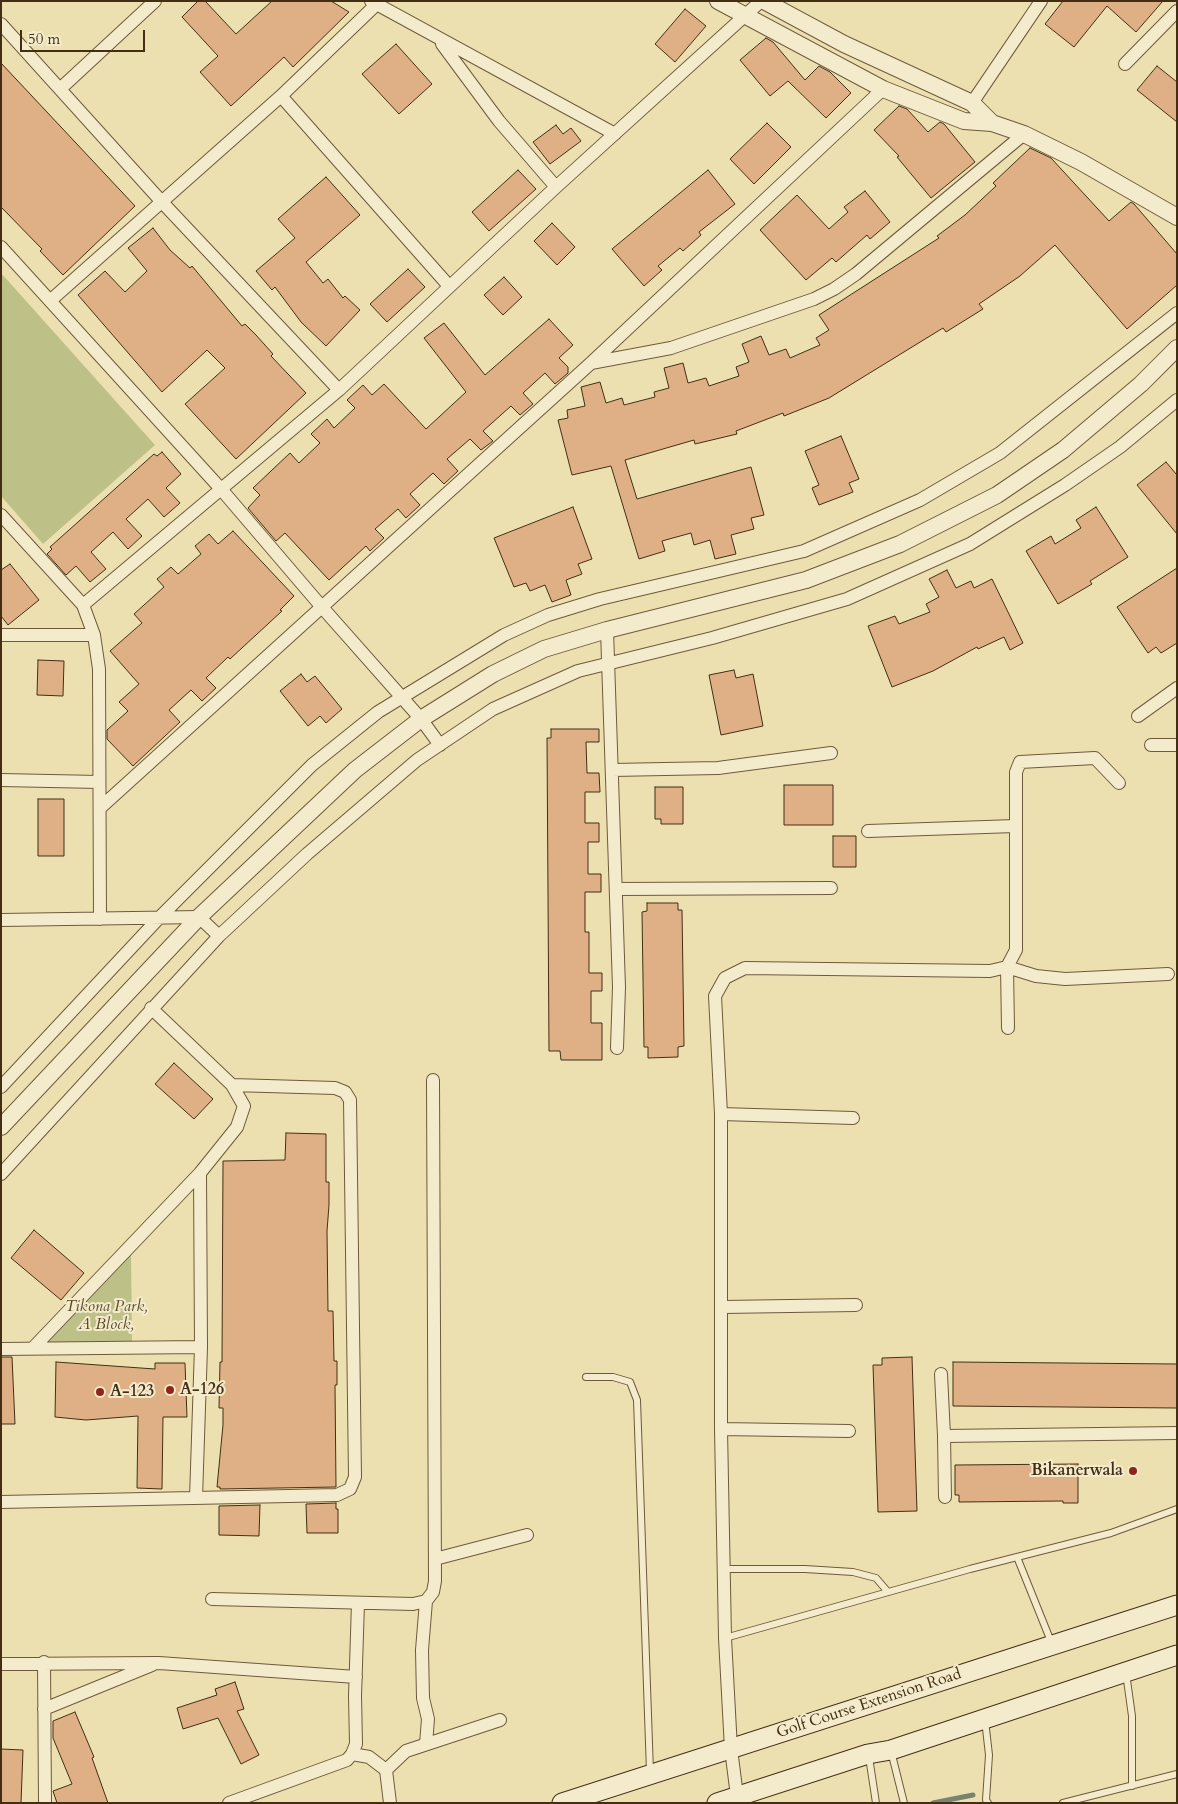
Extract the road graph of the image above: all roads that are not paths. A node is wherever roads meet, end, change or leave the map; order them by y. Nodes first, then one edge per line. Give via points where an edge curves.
1 (154, 1) edge
2 (718, 1) edge
3 (763, 1) edge
4 (1042, 1) edge
5 (376, 2) edge
6 (1177, 11) edge
7 (746, 16) junction
8 (1, 24) edge
9 (439, 40) junction
10 (1125, 64) dead end
11 (60, 89) junction
12 (883, 89) junction
13 (281, 96) junction
14 (972, 103) junction
15 (992, 122) junction
16 (615, 134) junction
17 (1024, 134) junction
18 (556, 187) junction
19 (161, 201) junction
20 (1177, 217) edge
21 (1, 247) edge
22 (449, 286) junction
23 (51, 300) junction
24 (1177, 313) edge
25 (1177, 348) edge
26 (591, 363) junction
27 (339, 390) junction
28 (1177, 400) edge
29 (221, 489) junction
30 (1, 515) edge
31 (83, 606) junction
32 (321, 606) junction
33 (607, 630) junction
34 (1, 635) edge
35 (94, 635) junction
36 (608, 665) junction
37 (1177, 688) edge
38 (402, 697) junction
39 (1138, 716) dead end
40 (421, 719) junction
41 (440, 745) junction
42 (1151, 745) dead end
43 (1177, 745) edge
44 (832, 753) dead end
45 (612, 770) junction
46 (1, 780) edge
47 (99, 782) junction
48 (1119, 783) dead end
49 (100, 808) junction
50 (1015, 826) junction
51 (868, 831) dead end
52 (830, 888) dead end
53 (616, 889) junction
54 (199, 917) junction
55 (159, 918) junction
56 (100, 919) junction
57 (3, 922) edge
58 (219, 936) junction
59 (1007, 967) junction
60 (1168, 974) dead end
61 (151, 1008) junction
62 (1008, 1028) dead end
63 (616, 1048) dead end
64 (434, 1080) dead end
65 (232, 1085) junction
66 (1, 1087) edge
67 (722, 1114) junction
68 (853, 1118) dead end
69 (1, 1127) edge
70 (200, 1173) junction
71 (1, 1174) edge
72 (856, 1305) dead end
73 (723, 1307) junction
74 (201, 1347) junction
75 (33, 1348) junction
76 (1, 1349) edge
77 (941, 1374) dead end
78 (586, 1377) dead end
79 (722, 1429) junction
80 (849, 1431) dead end
81 (1177, 1433) edge
82 (944, 1436) junction
83 (946, 1497) dead end
84 (196, 1498) junction
85 (1, 1502) edge
86 (1177, 1509) edge
87 (527, 1535) dead end
88 (1017, 1557) junction
89 (435, 1559) junction
90 (724, 1569) junction
91 (888, 1592) junction
92 (212, 1599) dead end
93 (426, 1601) junction
94 (358, 1603) junction
95 (1177, 1605) edge
96 (725, 1638) junction
97 (1053, 1645) junction
98 (1177, 1656) edge
99 (44, 1662) junction
100 (159, 1663) junction
101 (1, 1664) edge
102 (1126, 1672) junction
103 (356, 1677) junction
104 (44, 1709) junction
105 (984, 1719) junction
106 (500, 1720) dead end
107 (426, 1744) junction
108 (731, 1749) junction
109 (891, 1750) junction
110 (352, 1754) junction
111 (868, 1754) junction
112 (386, 1770) junction
113 (650, 1773) junction
114 (1177, 1774) edge
115 (1132, 1786) junction
116 (737, 1796) junction
117 (45, 1803) edge
118 (229, 1803) edge
119 (390, 1803) edge
120 (562, 1803) edge
121 (717, 1803) edge
122 (876, 1803) edge
123 (904, 1803) edge
124 (988, 1803) edge
125 (1063, 1803) edge

1 - 11 street
2 - 7 street
3 - 7 street
3 - 14 street via 852,48
4 - 14 street
5 - 9 street
5 - 13 street
6 - 10 street
7 - 12 street
7 - 16 street
8 - 11 street
9 - 16 street
9 - 18 street via 499,121
11 - 19 street
12 - 15 street via 964,121
12 - 26 street
13 - 19 street
13 - 22 street
14 - 15 street
15 - 17 street
16 - 18 street
17 - 20 street via 1081,162
17 - 26 street via 834,289 814,299 671,348
18 - 22 street
19 - 23 street
19 - 27 street
21 - 23 street
22 - 27 street
23 - 29 street
24 - 38 street via 1000,453 920,500 804,551 600,598 548,615 504,635
25 - 33 street via 1141,384 1063,450 997,494 900,544 806,580
26 - 32 street
27 - 29 street
28 - 36 street via 1134,436 1065,485 970,544 847,598
29 - 31 street
29 - 32 street
30 - 31 street
31 - 35 street
32 - 38 street
32 - 49 street
33 - 36 street
33 - 40 street via 544,649 493,674
34 - 35 street
35 - 47 street via 99,670
36 - 41 street via 578,671 492,709
36 - 45 street
37 - 39 street
38 - 40 street
38 - 55 street via 346,736 312,765
40 - 41 street
40 - 54 street via 355,770
41 - 58 street via 417,760 308,854
42 - 43 street
44 - 45 street via 718,768
45 - 53 street
46 - 47 street
47 - 49 street
48 - 50 street via 1095,758 1020,762 1016,772
49 - 56 street
50 - 51 street
50 - 59 street via 1016,950
52 - 53 street
53 - 63 street
54 - 55 street
54 - 58 street
54 - 69 street
55 - 56 street
55 - 66 street
56 - 57 street
58 - 61 street
59 - 60 street via 1036,976 1065,979
59 - 62 street
59 - 67 street via 990,971 745,968 725,978 715,996
61 - 65 street
61 - 71 street
64 - 89 street
65 - 70 street via 244,1106 242,1117
65 - 84 street via 335,1088 345,1092 350,1100 355,1476 350,1489 337,1495
67 - 68 street
67 - 73 street
70 - 74 street
70 - 75 street
72 - 73 street
73 - 79 street
74 - 75 street
74 - 84 street
75 - 76 street
77 - 82 street
78 - 113 lane via 613,1377 630,1382 637,1400
79 - 80 street
79 - 90 street
81 - 82 street
82 - 83 street
84 - 85 street
86 - 88 lane via 1111,1532
87 - 89 street
88 - 91 lane
88 - 97 lane
89 - 93 street via 433,1592
90 - 91 lane via 853,1572 876,1578
90 - 96 street
91 - 96 lane
92 - 94 street
93 - 94 street via 413,1604
93 - 107 street via 422,1650 423,1698 428,1719
94 - 103 street
95 - 97 main road, Golf Course Extension Road
96 - 108 street
97 - 108 main road, Golf Course Extension Road
98 - 102 main road
99 - 100 street
99 - 101 street
99 - 104 street
100 - 103 street
100 - 104 street
102 - 105 main road
102 - 115 lane via 1132,1716
103 - 110 street via 356,1744
104 - 117 street
105 - 109 main road
105 - 124 lane via 989,1755
106 - 107 street
107 - 112 street via 406,1751
108 - 113 main road, Golf Course Extension Road
108 - 116 street
109 - 111 main road
109 - 123 lane
110 - 112 street via 369,1756
110 - 118 street via 347,1760
111 - 116 main road
111 - 122 lane
112 - 119 street
113 - 120 main road, Golf Course Extension Road
114 - 115 lane
115 - 125 lane
116 - 121 main road

